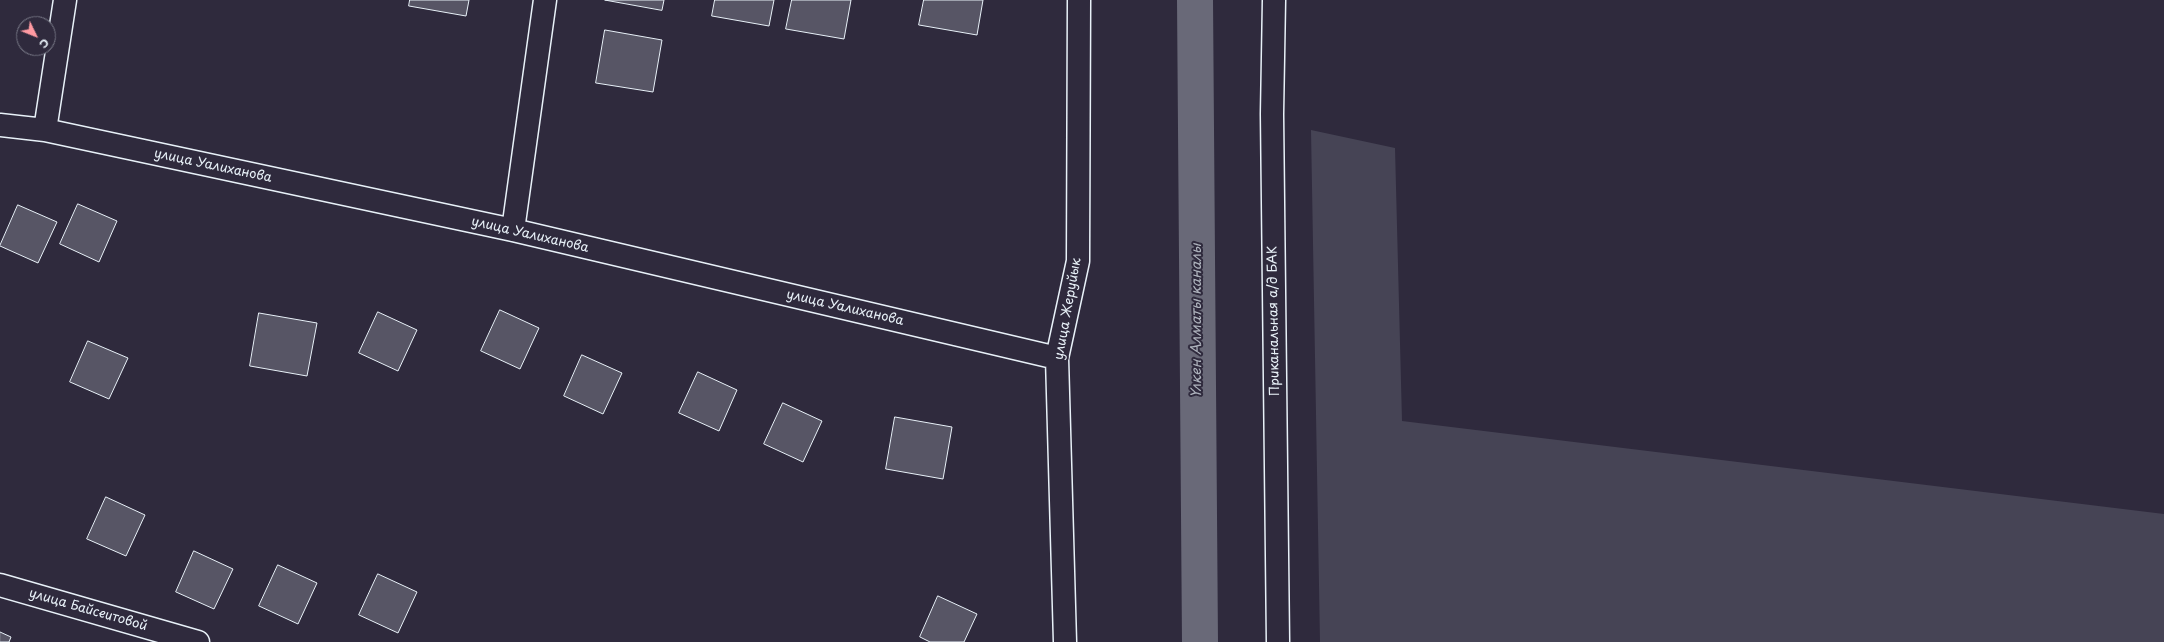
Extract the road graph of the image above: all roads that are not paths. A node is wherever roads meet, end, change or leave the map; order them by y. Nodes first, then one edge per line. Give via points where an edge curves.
1 (65, 0) edge
2 (545, 0) edge
3 (1079, 0) edge
4 (1274, 0) edge
5 (0, 126) edge
6 (45, 130) junction
7 (513, 230) junction
8 (1057, 358) junction
9 (0, 585) edge
10 (198, 642) edge
11 (1065, 642) edge
12 (1278, 642) edge

1 - 6 street
2 - 7 street
3 - 8 street, улица Жеруйык via 1078,261
4 - 12 street, Приканальная а/д БАК via 1272,129
5 - 6 street, улица Уалиханова
6 - 7 street, улица Уалиханова
7 - 8 street, улица Уалиханова
8 - 11 street, улица Жеруйык
9 - 10 street, улица Байсеитовой

